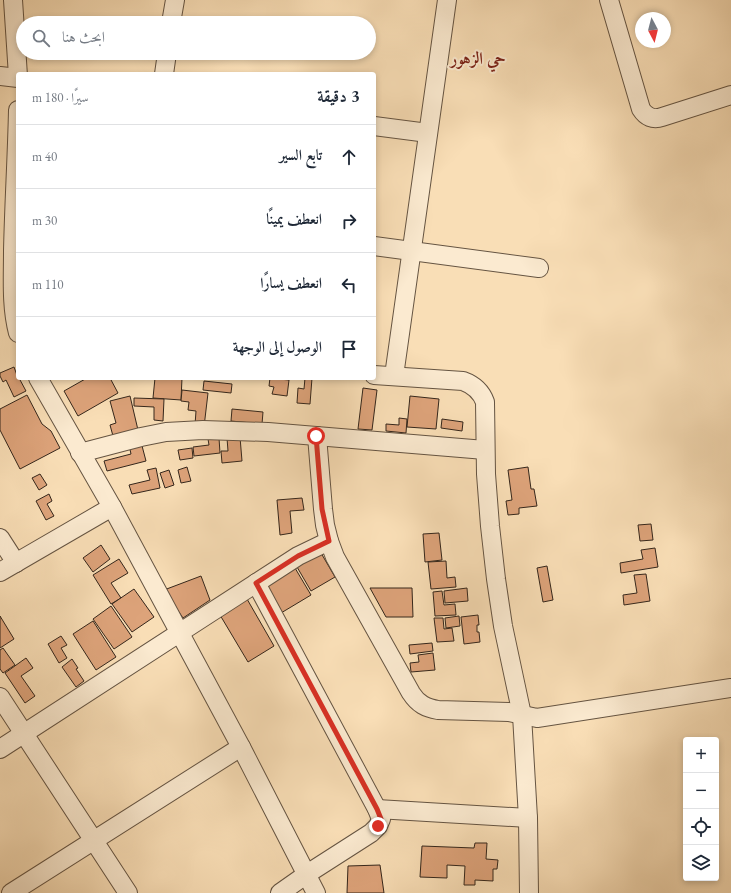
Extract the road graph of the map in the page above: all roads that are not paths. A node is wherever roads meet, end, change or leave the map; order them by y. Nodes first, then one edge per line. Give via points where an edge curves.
1 (13, 0) edge
2 (174, 0) edge
3 (446, 0) edge
4 (609, 0) edge
5 (172, 16) edge
6 (16, 46) edge
7 (17, 60) edge
8 (166, 60) edge
9 (18, 72) edge
10 (164, 72) edge
11 (0, 76) edge
12 (16, 77) edge
13 (731, 95) edge
14 (376, 126) edge
15 (428, 133) junction
16 (16, 202) edge
17 (7, 229) edge
18 (376, 246) edge
19 (412, 251) junction
20 (539, 268) dead end
21 (16, 322) edge
22 (376, 374) edge
23 (394, 376) junction
24 (39, 380) edge
25 (316, 436) junction
26 (485, 450) junction
27 (80, 453) junction
28 (112, 507) junction
29 (0, 538) edge
30 (329, 541) junction
31 (16, 563) junction
32 (0, 572) edge
33 (256, 583) junction
34 (179, 632) junction
35 (731, 688) edge
36 (0, 697) edge
37 (522, 715) junction
38 (24, 733) junction
39 (241, 747) junction
40 (0, 749) edge
41 (377, 809) junction
42 (528, 818) junction
43 (94, 840) junction
44 (307, 874) junction
45 (11, 893) edge
46 (128, 893) edge
47 (280, 893) edge
48 (316, 893) edge
49 (529, 893) edge

1 - 6 street
2 - 5 street
3 - 15 street
4 - 13 street via 641,109 648,116 662,117
7 - 9 street
8 - 10 street
11 - 12 street
14 - 15 street
15 - 19 street
16 - 17 street
17 - 21 street
18 - 19 street
19 - 20 street
19 - 23 street
22 - 23 street
23 - 26 street via 470,383 483,397
24 - 27 street
25 - 26 street
25 - 27 street via 185,430 141,437
25 - 30 street via 322,509
26 - 37 street via 496,578 503,626
27 - 28 street
28 - 31 street
28 - 34 street
29 - 31 street
30 - 33 street via 298,556
30 - 37 street via 343,571 418,702 430,709 438,710 509,712
31 - 32 street
33 - 34 street
33 - 41 street
34 - 38 street
34 - 39 street
35 - 37 street via 537,718
36 - 38 street
37 - 42 street
38 - 40 street
38 - 43 street
39 - 43 street
39 - 44 street
41 - 42 street
41 - 44 street via 381,819 371,834
42 - 49 street
43 - 45 street
43 - 46 street
44 - 47 street
44 - 48 street

